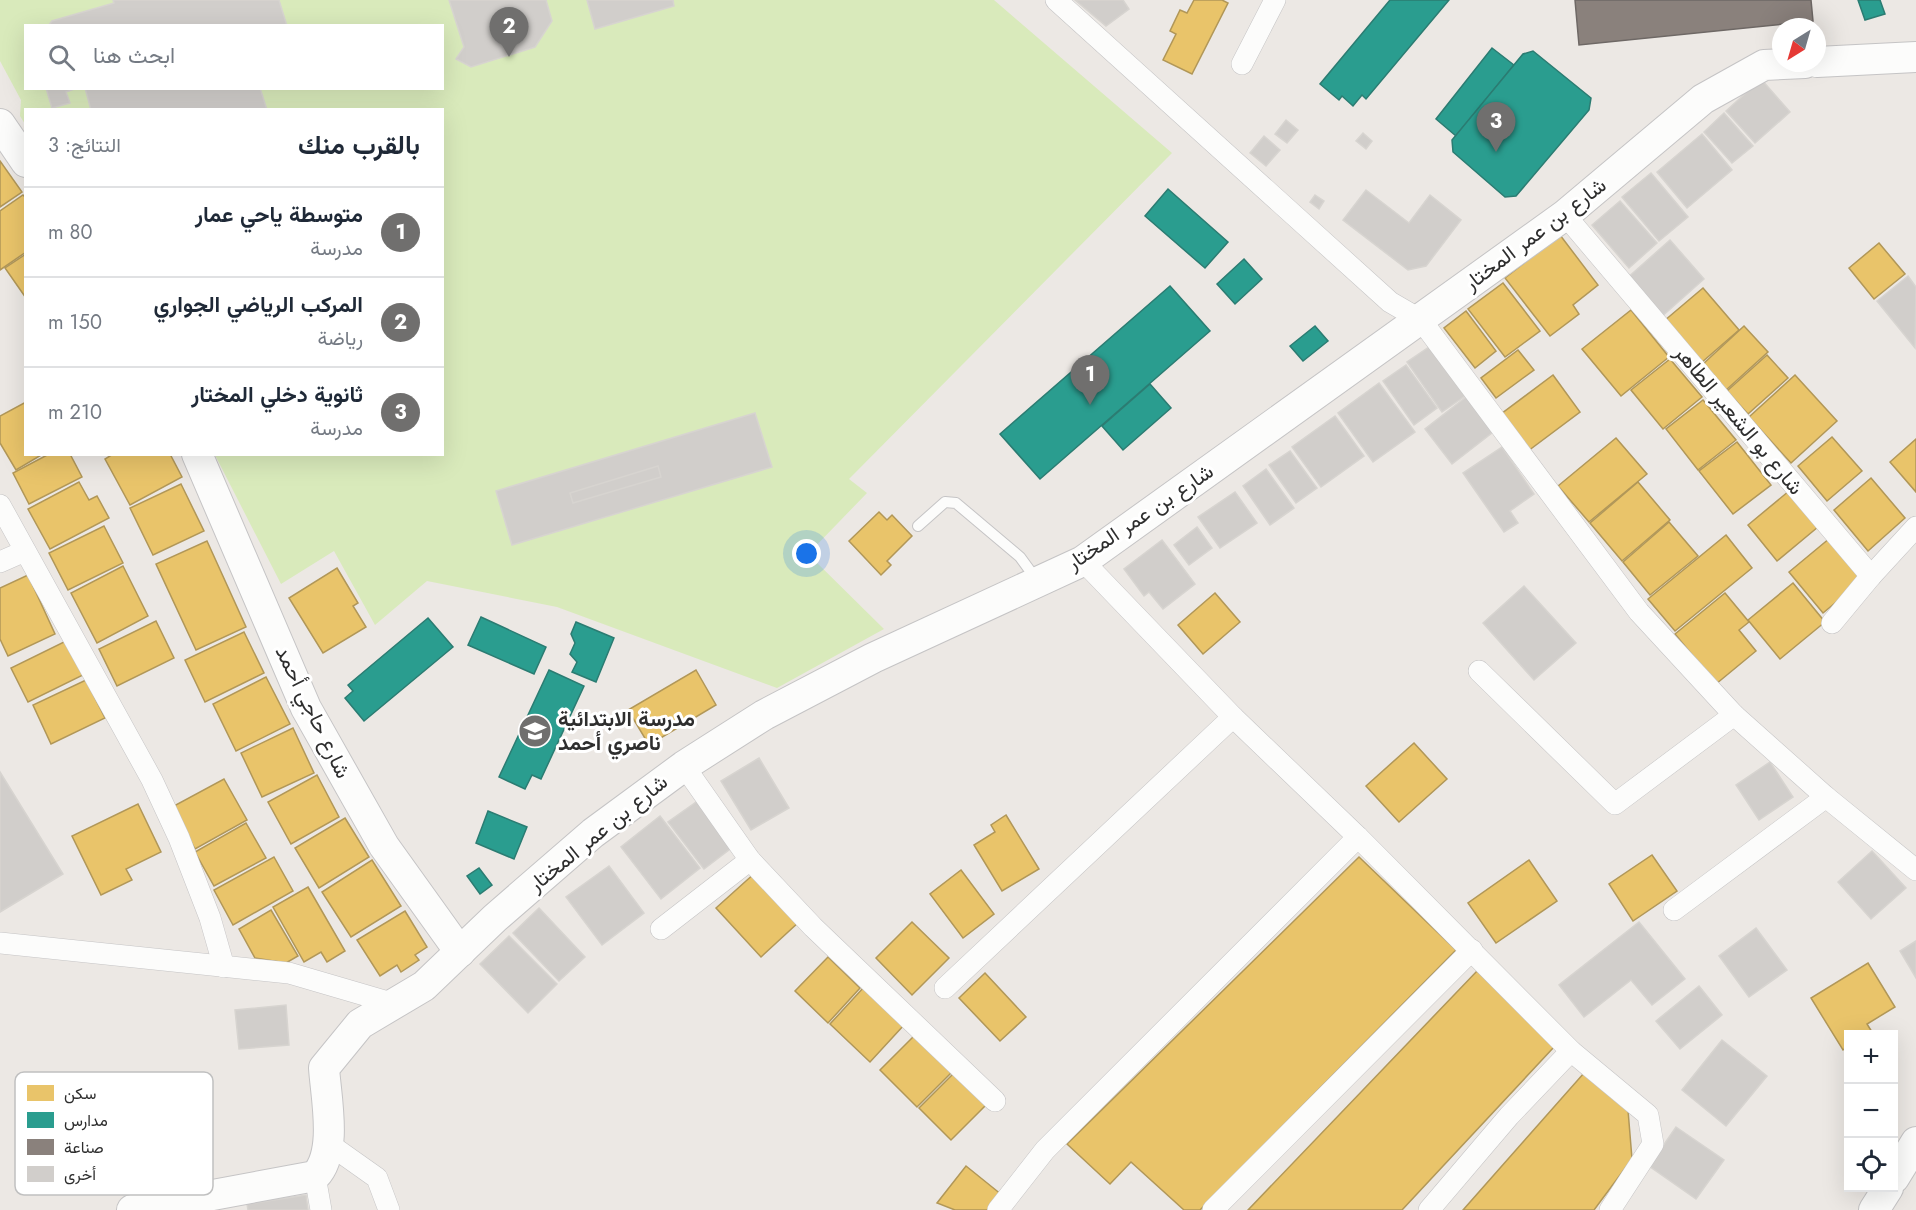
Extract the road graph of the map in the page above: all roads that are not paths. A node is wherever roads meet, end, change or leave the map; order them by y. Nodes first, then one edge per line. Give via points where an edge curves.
1 (1056, 0) edge
2 (1275, 0) edge
3 (1916, 57) edge
4 (1826, 62) edge
5 (1242, 64) dead end
6 (1772, 65) edge
7 (0, 124) edge
8 (24, 159) edge
9 (1565, 215) junction
10 (1421, 320) junction
11 (198, 456) edge
12 (0, 505) edge
13 (918, 526) dead end
14 (1916, 527) edge
15 (25, 551) junction
16 (1083, 561) junction
17 (0, 562) edge
18 (1871, 576) junction
19 (1038, 582) junction
20 (1832, 622) dead end
21 (1479, 671) dead end
22 (1734, 715) junction
23 (1233, 717) junction
24 (684, 766) junction
25 (1826, 797) junction
26 (1358, 837) junction
27 (750, 860) junction
28 (1916, 870) edge
29 (1674, 910) dead end
30 (661, 929) dead end
31 (0, 943) edge
32 (1472, 950) junction
33 (460, 952) junction
34 (224, 967) junction
35 (945, 988) dead end
36 (395, 1004) junction
37 (1571, 1051) junction
38 (995, 1101) dead end
39 (1916, 1142) edge
40 (329, 1144) junction
41 (1898, 1170) edge
42 (315, 1176) junction
43 (1885, 1192) edge
44 (213, 1195) edge
45 (213, 1195) edge
46 (132, 1210) edge
47 (321, 1210) edge
48 (389, 1210) edge
49 (998, 1210) edge
50 (1213, 1210) edge
51 (1429, 1210) edge
52 (1610, 1210) edge
53 (1874, 1210) edge

1 - 10 street via 1390,302
2 - 5 street
3 - 4 street
6 - 9 street, شارع بن عمر المختار via 1703,99
7 - 8 street
9 - 10 street, شارع بن عمر المختار
9 - 18 street, شارع بو الشعير الطاهر
10 - 16 street, شارع بن عمر المختار
10 - 22 street via 1640,612
11 - 33 street, شارع حاجي أحمد via 306,708 384,846
12 - 15 street
13 - 19 lane via 945,502 956,503 1020,557
14 - 18 street
15 - 17 street
15 - 34 street via 152,780 210,918
16 - 19 street, شارع بن عمر المختار
16 - 23 street
18 - 20 street
19 - 24 street, شارع بن عمر المختار via 873,658 774,710
21 - 22 street via 1615,804
22 - 25 street
23 - 26 street
23 - 35 street
24 - 27 street
24 - 33 street, شارع بن عمر المختار via 593,833
25 - 28 street
25 - 29 street
26 - 32 street
26 - 49 street via 1046,1150
27 - 30 street
27 - 38 street via 813,927
31 - 34 street
32 - 37 street
32 - 50 street
33 - 36 street, شارع بن عمر المختار via 424,986
34 - 36 street via 289,973
36 - 40 street, شارع بن عمر المختار via 360,1024 324,1068
37 - 51 street
37 - 52 street via 1648,1115 1653,1144
39 - 41 street
40 - 42 street via 321,1170
40 - 48 street via 376,1178
42 - 44 street
42 - 47 street
43 - 53 street
45 - 46 street

